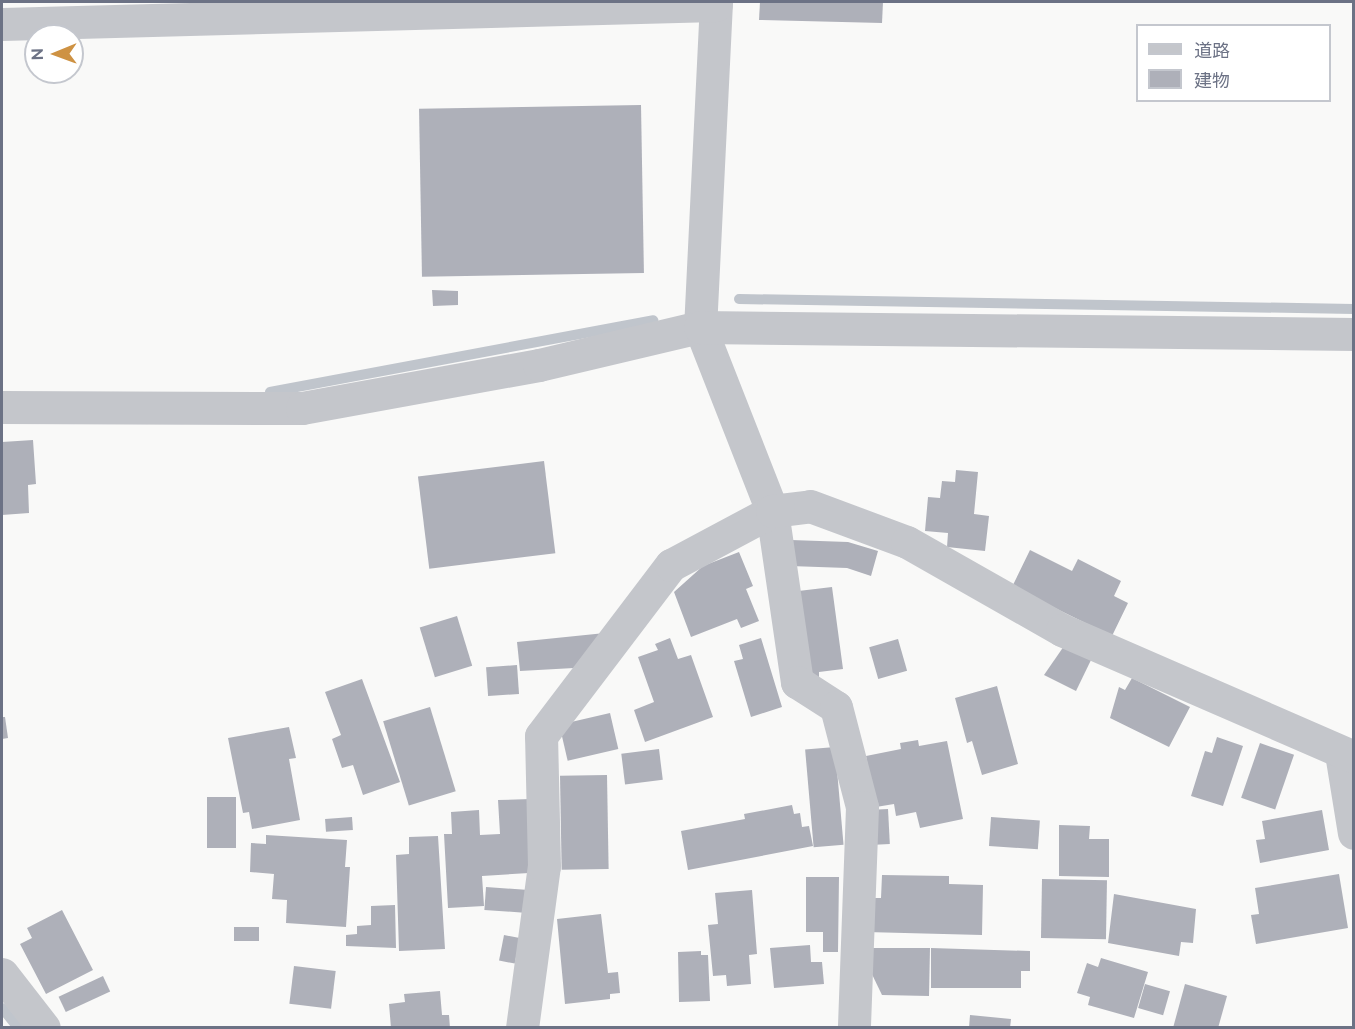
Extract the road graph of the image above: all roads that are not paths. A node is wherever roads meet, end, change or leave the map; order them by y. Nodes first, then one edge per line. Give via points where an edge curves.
1 (716, 3) edge
2 (318, 9) edge
3 (2, 24) edge
4 (699, 327) junction
5 (1353, 334) edge
6 (2, 407) edge
7 (772, 511) junction
8 (1347, 755) edge
9 (1353, 833) edge
10 (2, 974) edge
11 (44, 1028) edge
12 (522, 1028) edge
13 (854, 1028) edge

1 - 2 street
1 - 4 street
2 - 3 street
4 - 5 street
4 - 6 street via 539,365 302,408
4 - 7 street
7 - 8 street via 810,506 907,542 1062,630
7 - 12 street via 671,565 541,736 544,866
7 - 13 street via 796,682 836,707 862,807
8 - 9 street
10 - 11 street

